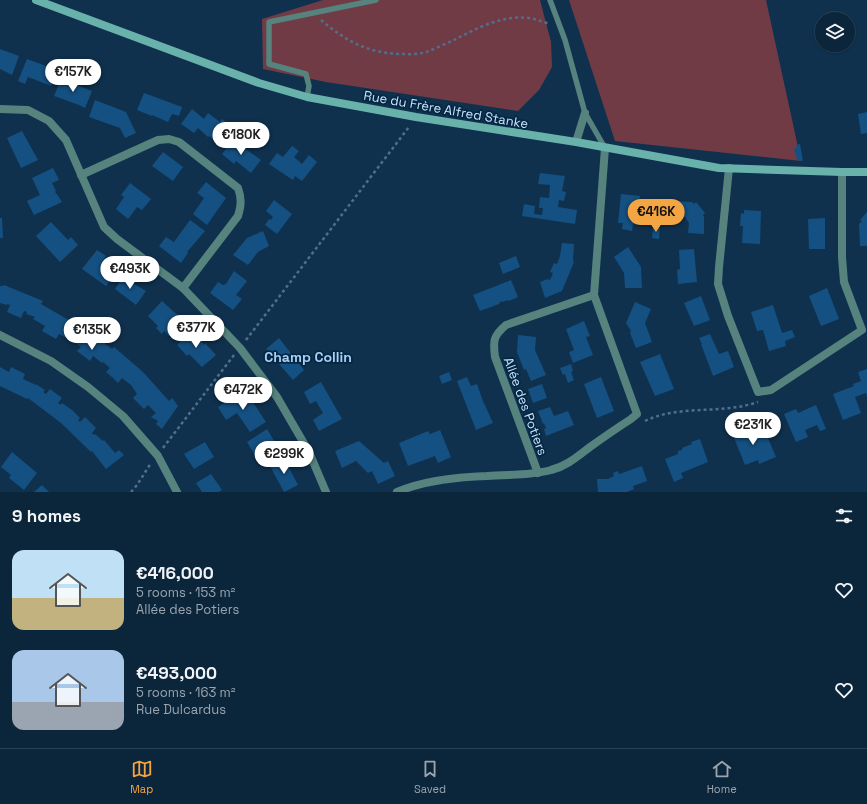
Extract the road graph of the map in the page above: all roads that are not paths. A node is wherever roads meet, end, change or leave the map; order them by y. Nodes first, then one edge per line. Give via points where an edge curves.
1 (36, 0) edge
2 (376, 0) edge
3 (550, 0) edge
4 (307, 97) junction
5 (0, 108) edge
6 (585, 113) junction
7 (576, 142) junction
8 (605, 148) junction
9 (729, 168) junction
10 (842, 172) junction
11 (867, 172) edge
12 (81, 176) junction
13 (183, 288) junction
14 (594, 295) junction
15 (0, 335) edge
16 (538, 473) junction
17 (177, 492) edge
18 (326, 492) edge
19 (398, 492) edge

1 - 4 street, Rue du Frère Alfred Stanke via 259,83
2 - 4 lane via 269,22 269,64 306,74 309,86
3 - 6 lane
4 - 7 street, Rue du Frère Alfred Stanke
5 - 12 street via 28,110 49,121 66,140
6 - 7 street
6 - 8 lane
7 - 8 street, Rue du Frère Alfred Stanke
8 - 9 street, Rue du Frère Alfred Stanke
8 - 14 street
9 - 10 street, Rue du Frère Alfred Stanke
9 - 10 street via 718,284 758,392 771,390 862,330 844,282
10 - 11 street, Rue du Frère Alfred Stanke
12 - 13 street via 104,227
12 - 13 street via 158,140 169,138 179,142 238,188 241,196 238,216
13 - 18 street via 240,348 277,397 309,452
14 - 16 street via 637,414 574,460 553,470
14 - 16 street, Allée des Potiers via 506,325 496,333 493,345 495,358
15 - 17 street via 51,361 123,416 158,456
16 - 19 street via 442,479

